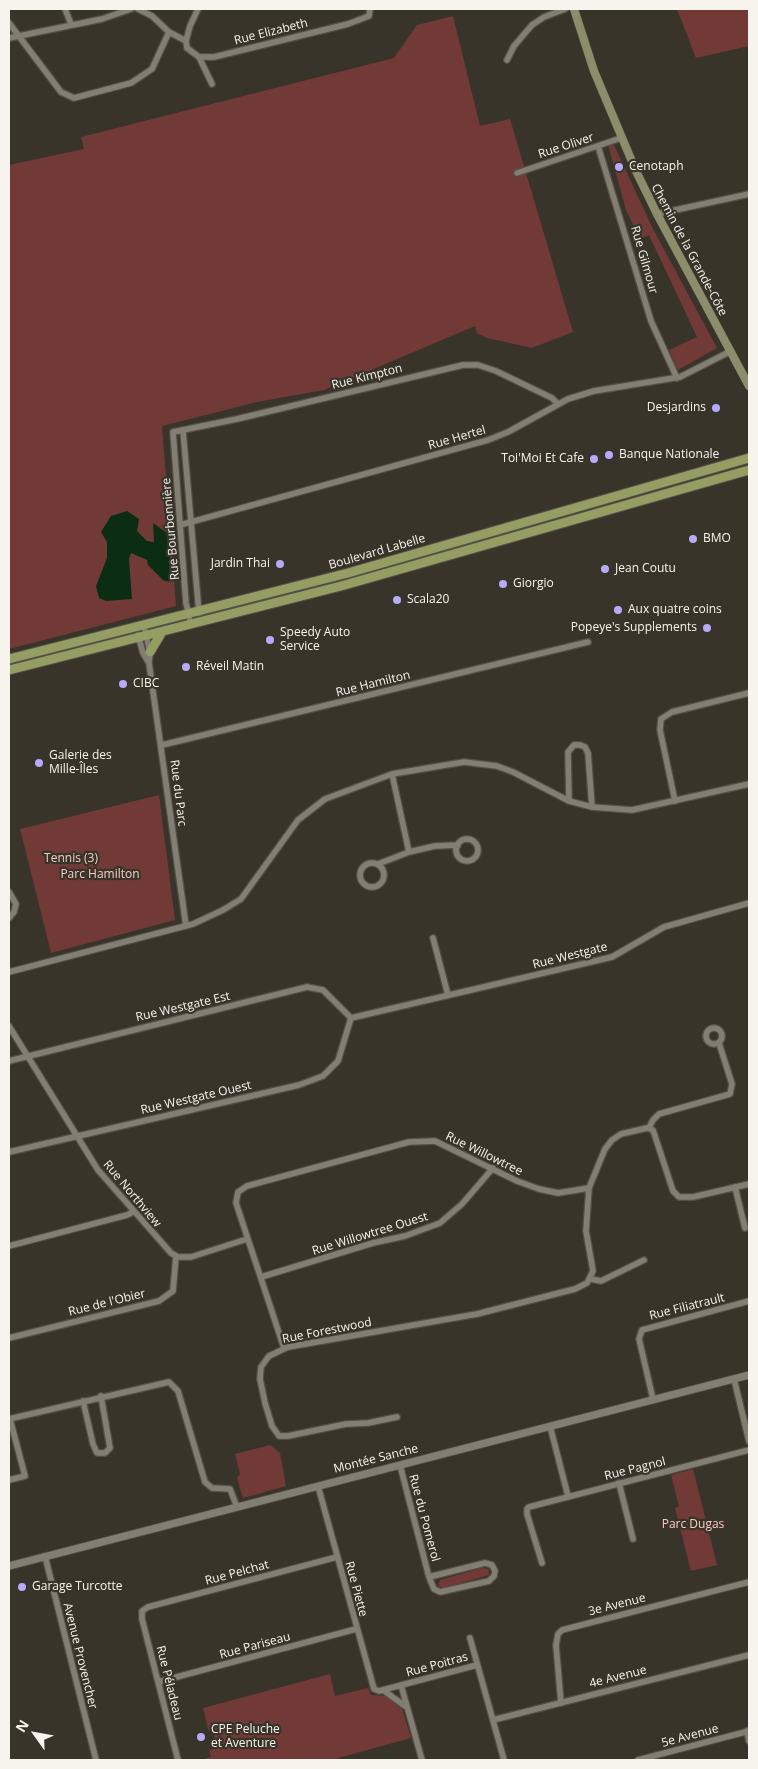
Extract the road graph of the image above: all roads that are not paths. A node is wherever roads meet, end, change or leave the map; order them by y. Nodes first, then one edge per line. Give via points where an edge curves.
1 (65, 9) edge
2 (131, 9) edge
3 (138, 9) edge
4 (198, 9) edge
5 (370, 9) edge
6 (566, 9) edge
7 (574, 9) edge
8 (9, 23) edge
9 (71, 24) junction
10 (170, 32) junction
11 (19, 36) junction
12 (9, 38) edge
13 (186, 41) junction
14 (199, 58) junction
15 (507, 60) dead end
16 (212, 84) dead end
17 (621, 138) junction
18 (598, 146) junction
19 (517, 173) dead end
20 (749, 194) edge
21 (657, 214) junction
22 (730, 351) junction
23 (677, 378) junction
24 (749, 386) edge
25 (558, 404) junction
26 (183, 431) junction
27 (173, 432) joint
28 (749, 458) edge
29 (749, 470) edge
30 (190, 523) junction
31 (180, 525) junction
32 (199, 612) junction
33 (188, 615) junction
34 (202, 622) junction
35 (190, 625) junction
36 (140, 626) junction
37 (162, 632) junction
38 (143, 637) junction
39 (588, 642) dead end
40 (150, 652) junction
41 (9, 659) edge
42 (149, 663) junction
43 (9, 670) edge
44 (749, 694) edge
45 (162, 746) junction
46 (392, 774) junction
47 (749, 784) edge
48 (569, 801) junction
49 (675, 801) junction
50 (592, 807) junction
51 (458, 845) dead end
52 (409, 852) junction
53 (378, 864) junction
54 (9, 892) edge
55 (749, 903) edge
56 (9, 918) edge
57 (186, 926) junction
58 (433, 938) dead end
59 (9, 972) edge
60 (448, 995) junction
61 (351, 1018) junction
62 (9, 1026) edge
63 (719, 1043) dead end
64 (27, 1057) junction
65 (9, 1061) edge
66 (649, 1128) junction
67 (77, 1135) junction
68 (9, 1152) edge
69 (493, 1168) junction
70 (749, 1184) edge
71 (589, 1188) junction
72 (735, 1188) junction
73 (133, 1212) junction
74 (745, 1228) dead end
75 (247, 1239) junction
76 (9, 1246) edge
77 (176, 1256) junction
78 (644, 1260) dead end
79 (261, 1277) junction
80 (591, 1280) junction
81 (749, 1302) edge
82 (9, 1338) edge
83 (284, 1348) junction
84 (749, 1375) edge
85 (734, 1379) junction
86 (101, 1396) junction
87 (653, 1399) junction
88 (83, 1400) junction
89 (397, 1417) dead end
90 (9, 1419) edge
91 (550, 1426) junction
92 (749, 1441) edge
93 (749, 1450) edge
94 (400, 1465) junction
95 (9, 1480) edge
96 (619, 1483) junction
97 (318, 1486) junction
98 (568, 1496) junction
99 (237, 1507) junction
100 (634, 1539) dead end
101 (45, 1556) junction
102 (337, 1557) junction
103 (542, 1563) dead end
104 (9, 1566) edge
105 (429, 1577) junction
106 (749, 1582) edge
107 (142, 1611) joint
108 (356, 1630) junction
109 (470, 1638) dead end
110 (749, 1655) edge
111 (477, 1665) junction
112 (158, 1682) junction
113 (401, 1685) junction
114 (382, 1690) junction
115 (561, 1703) junction
116 (407, 1708) junction
117 (493, 1720) junction
118 (748, 1731) edge
119 (749, 1741) edge
120 (96, 1760) edge
121 (178, 1760) edge
122 (422, 1760) edge
123 (504, 1760) edge
124 (638, 1760) edge

1 - 9 street
2 - 9 street via 102,19
3 - 10 street
4 - 13 street
5 - 14 street, Rue Elizabeth via 369,16 348,24
6 - 15 street via 544,17 529,28 509,52
7 - 17 main road, Chemin de la Grande-Côte
8 - 11 street
9 - 11 street
10 - 11 street via 152,69 131,83 74,98 61,92
10 - 13 street
11 - 12 street
13 - 14 street via 187,48
14 - 16 street
17 - 18 street, Rue Oliver
17 - 21 main road, Chemin de la Grande-Côte
18 - 19 street, Rue Oliver
18 - 23 street, Rue Gilmour via 654,328
20 - 21 street
21 - 22 main road, Chemin de la Grande-Côte
22 - 23 street, Rue Hertel
22 - 24 main road, Chemin de la Grande-Côte
23 - 25 street, Rue Hertel via 594,391
25 - 26 street, Rue Kimpton via 496,371 463,365
25 - 30 street, Rue Hertel via 488,440
26 - 27 street, Rue Kimpton
26 - 30 street, Rue Bourbonnière
27 - 31 street, Rue Bourbonnière
28 - 32 main road, Boulevard Labelle via 400,559
29 - 34 main road, Boulevard Labelle
30 - 31 street, Rue Hertel
30 - 32 street, Rue Bourbonnière
31 - 33 street, Rue Bourbonnière
32 - 33 main road, Boulevard Labelle
32 - 34 street, Rue Bourbonnière
33 - 35 street, Rue Bourbonnière
33 - 36 main road, Boulevard Labelle
34 - 35 main road, Boulevard Labelle
35 - 37 main road, Boulevard Labelle
36 - 38 street, Rue du Parc
36 - 41 main road, Boulevard Labelle
37 - 38 main road, Boulevard Labelle
37 - 40 main road
38 - 40 street, Rue du Parc
38 - 42 street, Rue du Parc via 143,653
38 - 43 main road, Boulevard Labelle
39 - 45 street, Rue Hamilton
40 - 42 street, Rue du Parc
42 - 45 street, Rue du Parc
44 - 49 street via 672,712 661,719 660,730
45 - 57 street, Rue du Parc
46 - 48 street via 464,762 497,766
46 - 52 street
46 - 57 street via 324,799 298,820 241,899 201,922
47 - 49 street
48 - 50 street
48 - 50 street via 568,752 580,744 588,753
49 - 50 street via 632,810
51 - 52 street
52 - 53 street
53 - 53 street via 369,863 361,868 359,878 365,886 374,887 382,882 384,872
54 - 56 street via 16,907
55 - 60 street, Rue Westgate via 664,926 612,957
57 - 59 street
58 - 60 street
60 - 61 street, Rue Westgate
61 - 64 street, Rue Westgate Est via 323,990 307,987
61 - 67 street, Rue Westgate Ouest via 338,1061 323,1076 299,1085
62 - 64 street, Rue Northview
63 - 66 street via 732,1084 730,1094 659,1114
64 - 65 street, Rue Westgate Est
64 - 67 street, Rue Northview
66 - 71 street via 626,1132 612,1140
66 - 72 street via 655,1132 672,1187 679,1197 693,1198
67 - 68 street, Rue Westgate Ouest
67 - 73 street, Rue Northview via 102,1176
69 - 71 street, Rue Willowtree via 548,1192
69 - 75 street, Rue Willowtree via 435,1141 409,1142 248,1186 238,1192 236,1203
69 - 79 street, Rue Willowtree Ouest via 462,1204 440,1223
70 - 72 street
71 - 80 street via 586,1225 593,1268
72 - 74 street
73 - 76 street
73 - 77 street, Rue Northview
75 - 77 street via 192,1257
75 - 79 street, Rue Willowtree
77 - 82 street, Rue de l'Obier via 173,1291 159,1301
78 - 80 street, Rue Forestwood via 601,1281
79 - 83 street, Rue Willowtree
80 - 83 street, Rue Forestwood via 575,1289 477,1314
81 - 87 street, Rue Filiatrault via 642,1330 639,1339
83 - 89 street, Rue Forestwood via 266,1359 260,1374 268,1415 278,1436
84 - 85 street, Montée Sanche
85 - 87 street, Montée Sanche
85 - 92 street
86 - 88 street
86 - 88 street via 110,1448 105,1453 97,1453 93,1444
86 - 99 street via 169,1382 178,1391 205,1482 212,1488 230,1489
87 - 91 street, Montée Sanche
88 - 90 street
90 - 95 street via 24,1476
91 - 94 street, Montée Sanche
91 - 98 street
93 - 96 street, Rue Pagnol
94 - 97 street, Montée Sanche
94 - 105 street, Rue du Pomerol
96 - 98 street, Rue Pagnol
96 - 100 street
97 - 99 street, Montée Sanche
97 - 102 street, Rue Piette
98 - 103 street, Rue Pagnol via 527,1509
99 - 101 street, Montée Sanche
101 - 104 street, Montée Sanche
101 - 120 street, Avenue Provencher
102 - 107 street, Rue Pelchat
102 - 108 street, Rue Piette
105 - 105 street, Rue du Pomerol via 434,1589 440,1592 489,1581 495,1571 486,1563
106 - 115 street, 3e Avenue via 562,1630 556,1645
107 - 112 street, Rue Péladeau
108 - 112 street, Rue Pariseau
108 - 114 street, Rue Piette via 372,1686 375,1690
109 - 111 street
110 - 115 street, 4e Avenue
111 - 113 street, Rue Poitras
111 - 117 street
112 - 121 street, Rue Péladeau
113 - 114 street
113 - 116 street
114 - 116 street, Rue Piette
115 - 117 street, 4e Avenue
116 - 122 street
117 - 123 street
118 - 119 street, 5e Avenue
118 - 124 street, 5e Avenue

